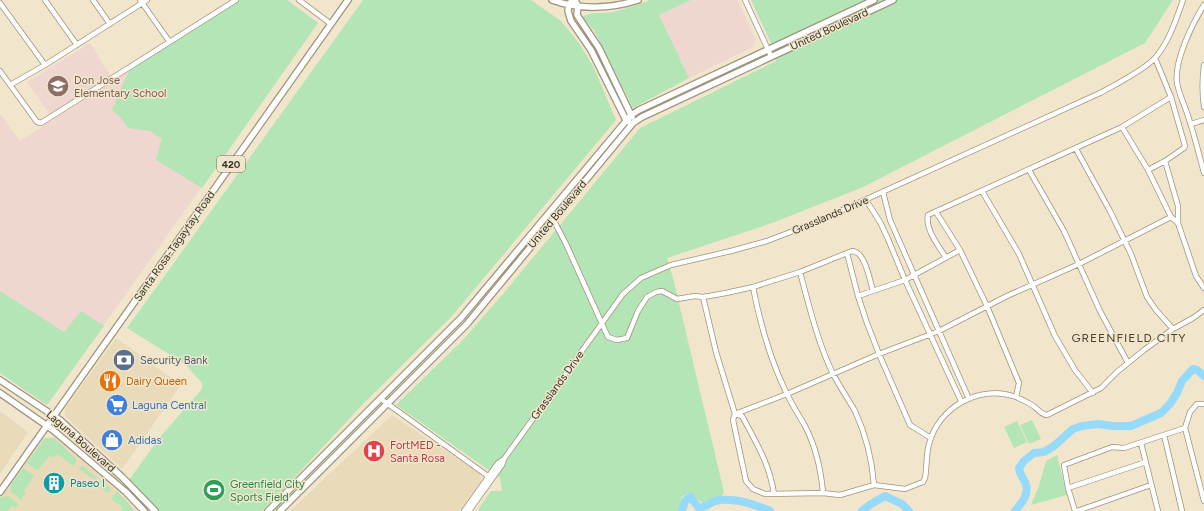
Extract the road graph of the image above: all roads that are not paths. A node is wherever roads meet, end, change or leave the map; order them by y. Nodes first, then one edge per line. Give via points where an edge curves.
1 (46, 0) edge
2 (93, 0) edge
3 (147, 0) edge
4 (236, 0) edge
5 (299, 0) edge
6 (348, 0) edge
7 (552, 0) edge
8 (638, 0) edge
9 (745, 0) edge
10 (874, 0) edge
11 (893, 0) edge
12 (1183, 0) edge
13 (572, 1) edge
14 (141, 2) edge
15 (0, 3) edge
16 (1204, 5) edge
17 (578, 6) junction
18 (110, 24) junction
19 (331, 24) junction
20 (169, 41) junction
21 (77, 45) junction
22 (767, 49) junction
23 (771, 56) junction
24 (1155, 58) junction
25 (46, 65) junction
26 (1204, 65) edge
27 (0, 71) edge
28 (10, 85) junction
29 (1171, 97) junction
30 (1204, 107) edge
31 (631, 115) junction
32 (626, 120) junction
33 (1204, 120) edge
34 (633, 123) junction
35 (1191, 124) junction
36 (1122, 127) junction
37 (1076, 149) junction
38 (1165, 161) junction
39 (1029, 170) junction
40 (1148, 170) junction
41 (1204, 171) edge
42 (982, 191) junction
43 (883, 192) junction
44 (866, 200) junction
45 (936, 212) junction
46 (550, 213) junction
47 (554, 218) junction
48 (1171, 218) junction
49 (1178, 223) junction
50 (1125, 242) junction
51 (960, 250) junction
52 (848, 253) junction
53 (946, 258) junction
54 (1080, 264) junction
55 (800, 272) junction
56 (914, 276) junction
57 (906, 280) junction
58 (1033, 285) junction
59 (753, 287) junction
60 (1204, 288) edge
61 (873, 291) junction
62 (858, 296) junction
63 (703, 297) junction
64 (987, 306) junction
65 (1204, 310) edge
66 (602, 323) junction
67 (1173, 329) junction
68 (939, 331) junction
69 (931, 334) junction
70 (879, 354) junction
71 (1128, 363) junction
72 (833, 374) junction
73 (0, 380) edge
74 (0, 393) edge
75 (1093, 393) junction
76 (787, 394) junction
77 (1016, 397) junction
78 (969, 398) junction
79 (381, 399) junction
80 (961, 401) junction
81 (387, 404) junction
82 (1204, 404) edge
83 (735, 414) junction
84 (53, 416) junction
85 (46, 425) junction
86 (1184, 428) junction
87 (1164, 435) junction
88 (932, 438) junction
89 (1141, 443) junction
90 (1146, 462) junction
91 (490, 478) junction
92 (874, 485) junction
93 (1152, 486) junction
94 (1068, 488) junction
95 (0, 492) edge
96 (823, 493) junction
97 (774, 494) junction
98 (1204, 501) edge
99 (148, 503) junction
100 (143, 510) edge
101 (155, 511) edge
102 (268, 511) edge
103 (280, 511) edge
104 (464, 511) edge
105 (469, 511) edge
106 (1076, 511) edge
107 (1158, 511) edge
108 (1182, 511) edge

1 - 21 street
2 - 18 street
3 - 14 street
4 - 20 street
5 - 19 street
6 - 19 main road, Santa Rosa-Tagaytay Road / 420
7 - 13 main road
8 - 17 main road via 605,7
9 - 22 street
10 - 22 main road, United Boulevard
11 - 23 main road, United Boulevard
12 - 24 street, Grasslands Drive via 1170,35
13 - 17 main road
13 - 32 main road via 568,11 571,21 591,50
14 - 18 street
14 - 20 street
15 - 25 street
16 - 35 street via 1188,33 1177,83
17 - 31 main road via 577,15 599,48
18 - 21 street
19 - 84 main road, Santa Rosa-Tagaytay Road / 420
20 - 28 street via 41,123 37,122
21 - 25 street
22 - 23 street
22 - 31 main road, United Boulevard
23 - 34 main road, United Boulevard
24 - 29 street
24 - 43 street, Grasslands Drive via 1100,93
25 - 28 street
26 - 30 street
27 - 28 street
29 - 36 street
29 - 38 street via 1185,146
31 - 32 main road, United Boulevard
31 - 34 main road
32 - 34 main road
32 - 46 main road, United Boulevard
33 - 35 street
34 - 47 main road, United Boulevard
35 - 41 street
36 - 37 street
36 - 40 street
37 - 39 street
37 - 50 street
38 - 40 street
38 - 49 street via 1178,206
39 - 42 street
39 - 54 street
40 - 48 street
42 - 45 street
42 - 58 street via 1019,254
43 - 44 street, Grasslands Drive
43 - 56 street via 890,220
44 - 57 street via 885,233
44 - 66 street, Grasslands Drive via 773,239 671,265 641,278 623,294
45 - 51 street
45 - 53 street via 928,216 927,220 931,234
46 - 47 street
46 - 79 main road, United Boulevard via 461,318
47 - 66 street
47 - 81 main road, United Boulevard via 467,324
48 - 49 street
48 - 50 street
49 - 60 street via 1196,276
50 - 54 street
50 - 67 street via 1147,296
51 - 53 street
51 - 64 street
52 - 55 street
52 - 61 street via 856,251 860,257
52 - 62 street
53 - 56 street
54 - 58 street
54 - 71 street via 1100,311
55 - 59 street
55 - 72 street via 811,314
56 - 57 street
56 - 68 street
57 - 61 street
57 - 69 street
58 - 64 street
58 - 75 street via 1055,336 1075,370
59 - 63 street
59 - 76 street via 762,330
61 - 62 street
62 - 70 street
63 - 66 street via 677,299 662,291 656,292 647,297 626,338 617,340 608,337
63 - 83 street
64 - 68 street
64 - 77 street via 1019,383
65 - 67 street
66 - 91 street, Grasslands Drive via 504,459 498,463
67 - 71 street
68 - 69 street
68 - 78 street
69 - 70 street
69 - 80 street
70 - 72 street
70 - 88 street via 910,425
71 - 75 street
72 - 76 street
72 - 92 street via 866,438 873,466
73 - 84 main road, Laguna Boulevard
74 - 85 main road, Laguna Boulevard
75 - 77 street via 1047,415
76 - 83 street
76 - 96 street via 806,427 817,455 822,472
77 - 78 street via 998,393
78 - 80 street
79 - 81 street
79 - 102 main road, United Boulevard
80 - 88 street via 946,413 935,428
81 - 91 street
81 - 103 main road, United Boulevard
82 - 86 street via 1197,404 1190,412
83 - 97 street via 742,416 765,460
83 - 97 street via 733,420 746,481 753,489 765,494
84 - 85 main road, Santa Rosa-Tagaytay Road / 420
84 - 99 main road, Laguna Boulevard
85 - 95 main road, Santa Rosa-Tagaytay Road / 420
85 - 100 main road, Laguna Boulevard via 126,492
86 - 87 street
86 - 98 street
87 - 89 street
87 - 108 street
88 - 92 street via 923,482 905,489
89 - 90 street
89 - 94 street via 1124,448 1112,447 1064,465
90 - 93 street
90 - 94 street
91 - 104 street, Grasslands Drive
91 - 105 street, Grasslands Drive
92 - 96 street via 840,495
93 - 106 street
93 - 107 street
94 - 106 street
96 - 97 street
99 - 100 main road
99 - 101 main road, Laguna Boulevard

